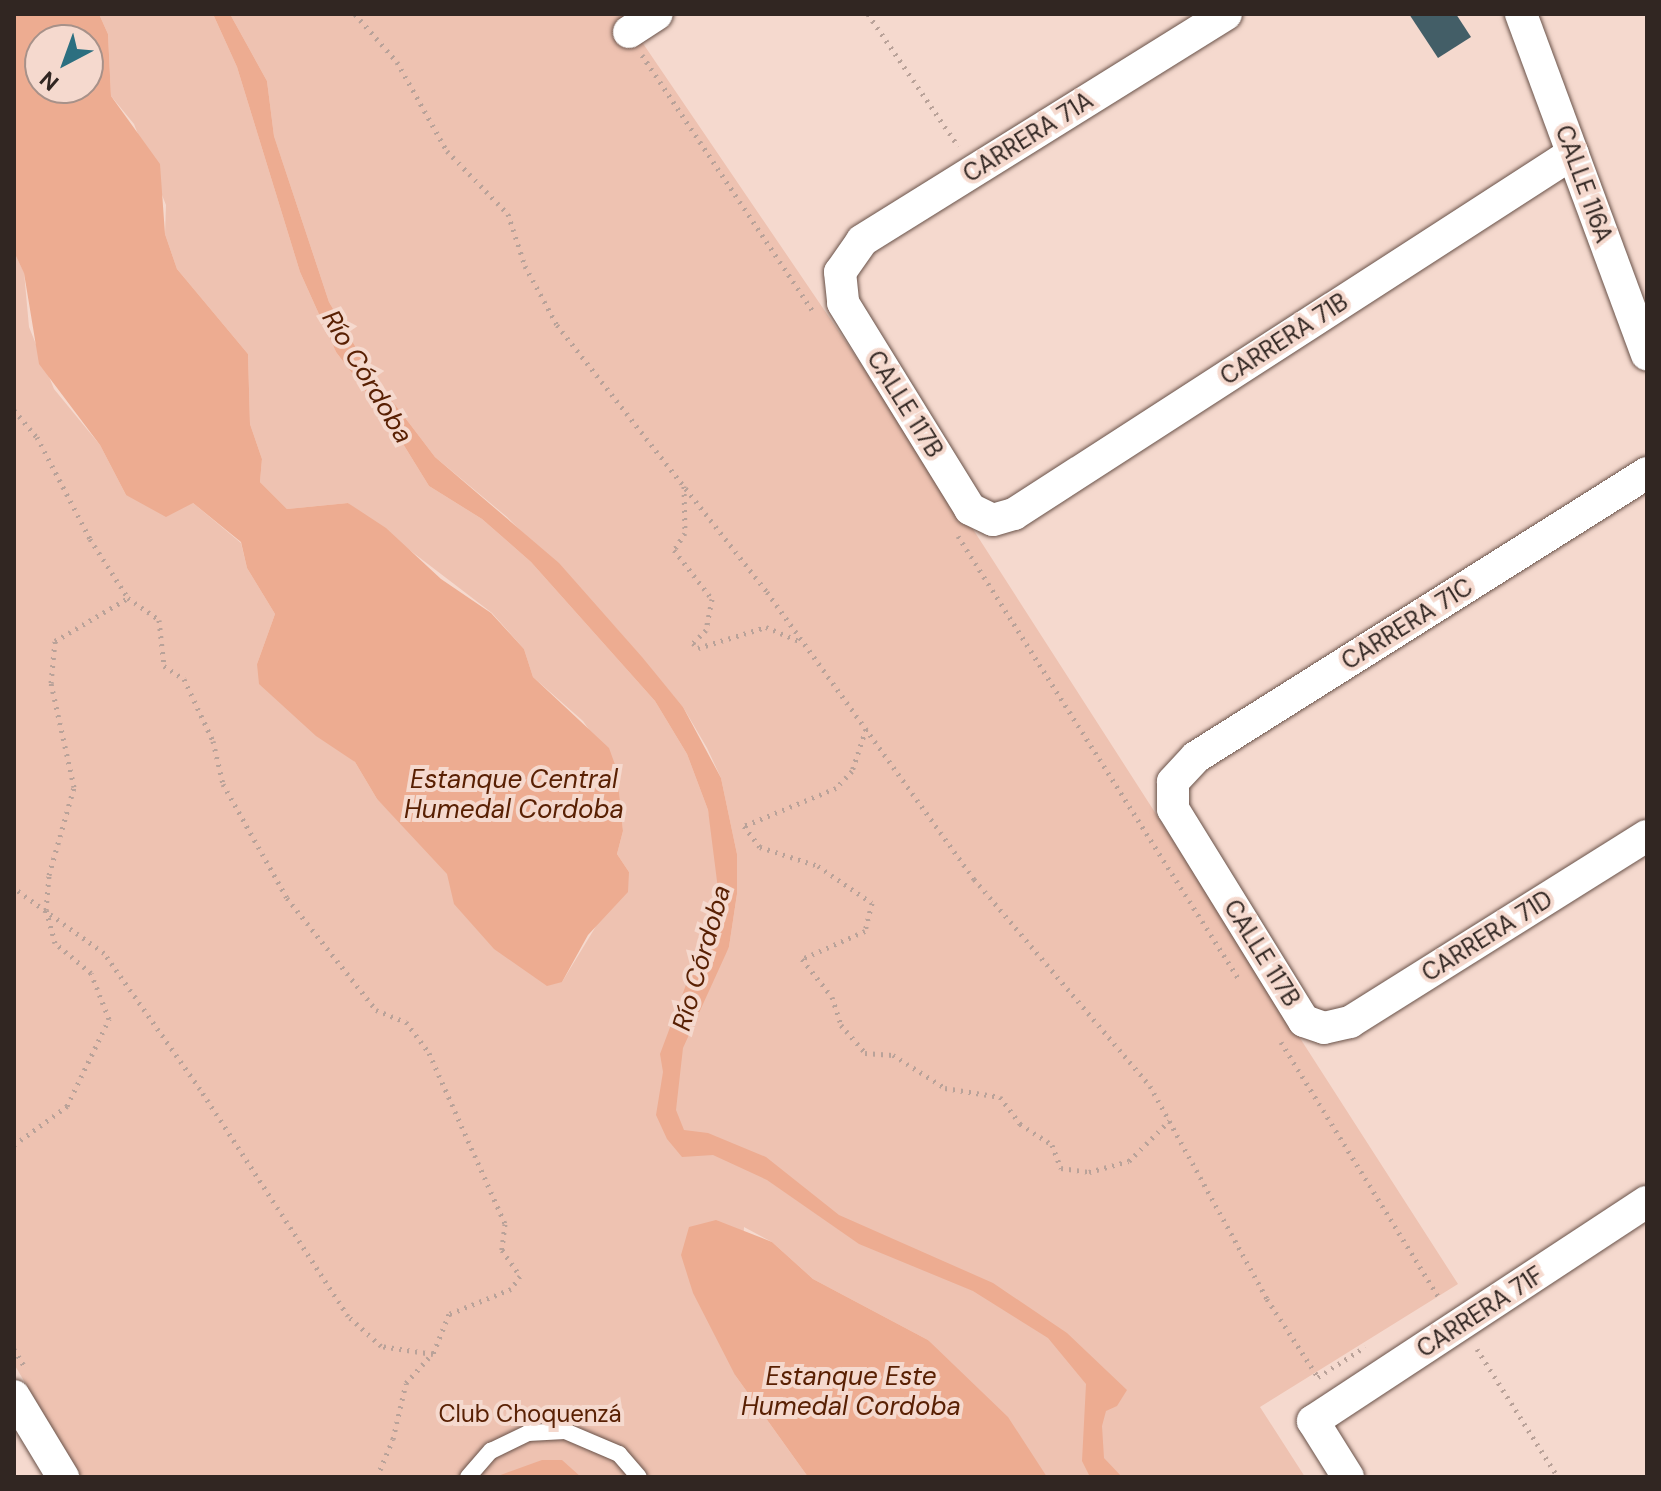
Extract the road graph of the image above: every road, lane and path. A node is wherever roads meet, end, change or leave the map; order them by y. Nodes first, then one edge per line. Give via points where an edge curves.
1 (355, 14) edge
2 (657, 14) edge
3 (868, 14) edge
4 (1226, 14) edge
5 (1521, 14) edge
6 (629, 32) joint
7 (1573, 153) junction
8 (975, 170) junction
9 (840, 272) joint
10 (821, 325) dead end
11 (1647, 354) edge
12 (14, 410) edge
13 (1647, 473) edge
14 (684, 486) junction
15 (993, 520) joint
16 (955, 531) dead end
17 (128, 598) junction
18 (803, 642) junction
19 (866, 729) junction
20 (1173, 782) joint
21 (1647, 836) edge
22 (14, 888) edge
23 (46, 910) junction
24 (1242, 984) dead end
25 (1324, 1028) joint
26 (1275, 1032) dead end
27 (1169, 1121) junction
28 (14, 1145) edge
29 (1647, 1202) edge
30 (1431, 1305) dead end
31 (1461, 1324) junction
32 (1369, 1345) dead end
33 (433, 1354) junction
34 (14, 1396) edge
35 (63, 1477) edge
36 (377, 1477) edge
37 (468, 1477) edge
38 (639, 1477) edge
39 (1348, 1477) edge
40 (1558, 1477) edge

1 - 14 path via 397,62 447,151 508,214 525,266 557,325
2 - 6 street
3 - 8 path
4 - 8 street, CARRERA 71A
5 - 7 street, CALLE 116A
6 - 10 path
7 - 11 street, CALLE 116A
7 - 15 street, CARRERA 71B via 1014,514
8 - 9 street, CARRERA 71A via 862,241
9 - 15 street, CALLE 117B via 843,303 962,497 970,509
12 - 17 path via 37,437 90,539
13 - 20 street, CARRERA 71C via 1196,757
14 - 18 path
14 - 18 path via 685,533 674,550 712,599 706,630 693,643 698,648 766,627
16 - 24 path
17 - 23 path via 55,641 51,683 74,787 49,875
17 - 33 path via 159,620 164,666 184,679 213,741 223,784 287,898 376,1010 406,1022 429,1053 505,1224 502,1250 520,1276 511,1289 449,1314
18 - 19 path
19 - 27 path via 974,879 1150,1086
19 - 27 path via 852,771 836,788 744,826 760,847 818,866 872,903 865,931 802,959 832,997 841,1025 865,1053 893,1055 945,1088 1000,1097 1020,1124 1052,1145 1061,1168 1089,1172 1129,1161
20 - 25 street, CALLE 117B via 1173,809 1304,1021
21 - 25 street, CARRERA 71D via 1350,1022
22 - 23 path
23 - 28 path via 55,943 91,973 109,1019 67,1106
23 - 33 path via 104,953 348,1316 381,1346
26 - 30 path via 1444,1297
27 - 32 path via 1267,1299 1318,1377
29 - 31 street, CARRERA 71F
31 - 39 street, CARRERA 71F via 1313,1421
31 - 40 path
33 - 36 path via 406,1383 393,1439
34 - 35 street
37 - 38 lane via 491,1451 528,1433 565,1431 619,1454

